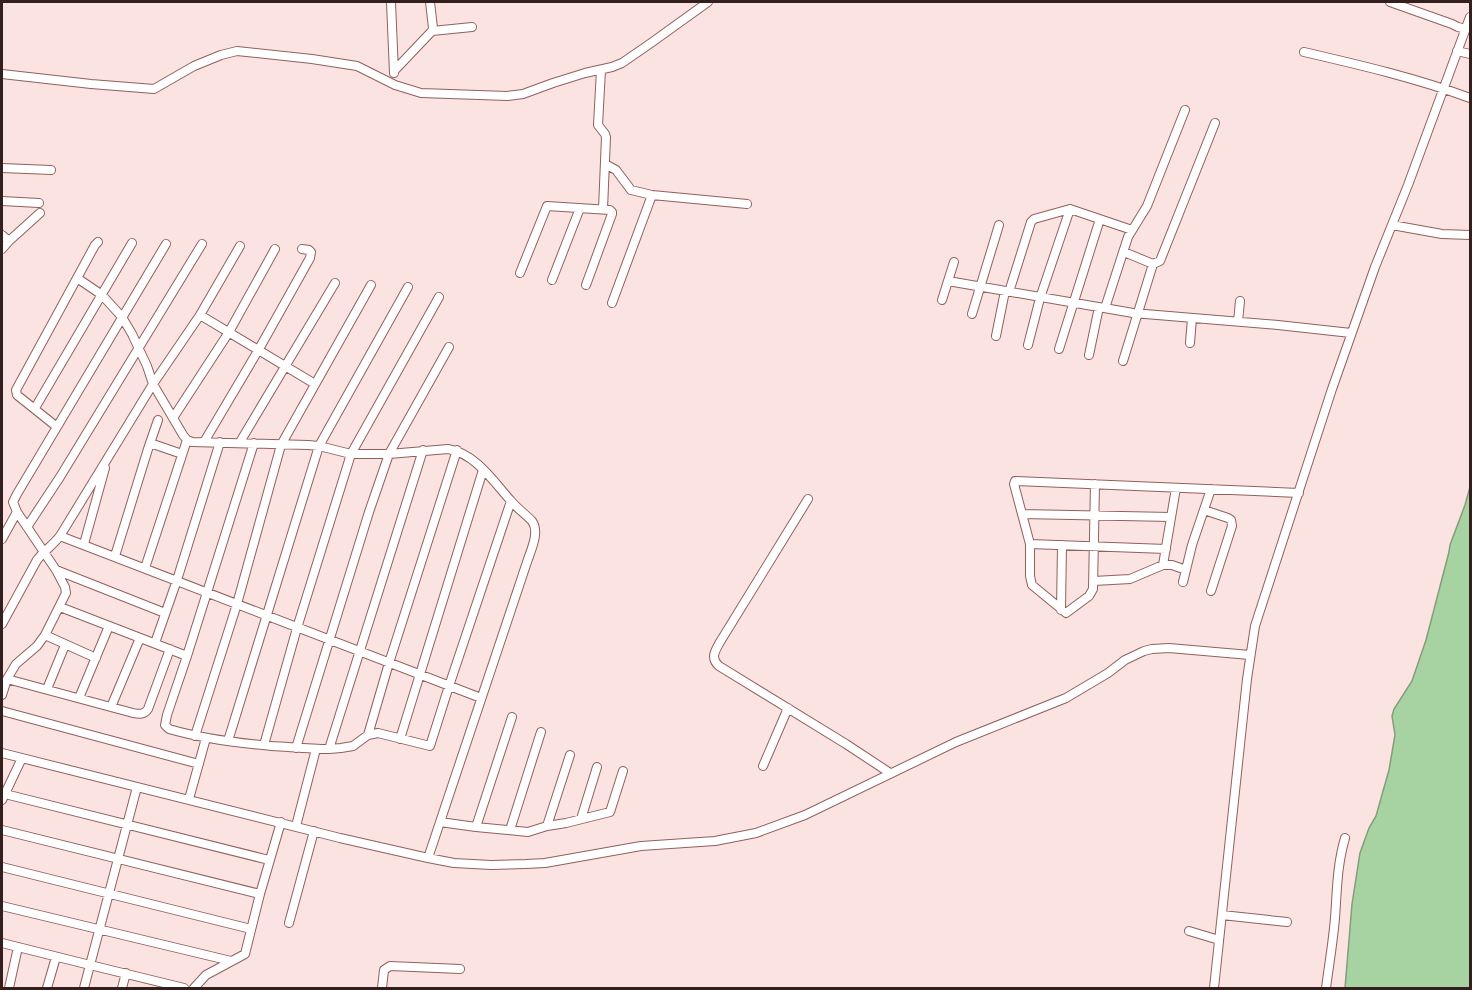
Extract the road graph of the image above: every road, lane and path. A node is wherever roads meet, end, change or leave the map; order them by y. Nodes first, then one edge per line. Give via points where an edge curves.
1 (391, 2) edge
2 (430, 2) edge
3 (708, 2) edge
4 (1390, 2) edge
5 (699, 5) edge
6 (1470, 17) edge
7 (472, 27) dead end
8 (1466, 29) junction
9 (432, 31) junction
10 (1457, 51) junction
11 (1304, 52) dead end
12 (1470, 54) edge
13 (601, 70) junction
14 (394, 71) junction
15 (2, 74) edge
16 (395, 85) junction
17 (1444, 88) junction
18 (1470, 98) edge
19 (1185, 110) dead end
20 (1215, 123) dead end
21 (605, 164) junction
22 (2, 168) edge
23 (51, 170) dead end
24 (652, 195) junction
25 (2, 202) edge
26 (39, 203) dead end
27 (747, 204) dead end
28 (580, 208) junction
29 (603, 209) junction
30 (1070, 209) junction
31 (40, 213) dead end
32 (1100, 219) junction
33 (999, 225) dead end
34 (1392, 225) junction
35 (1132, 230) junction
36 (2, 235) edge
37 (1470, 235) edge
38 (9, 241) junction
39 (98, 242) dead end
40 (132, 243) dead end
41 (166, 244) dead end
42 (202, 244) dead end
43 (240, 246) dead end
44 (2, 249) edge
45 (275, 249) dead end
46 (302, 249) dead end
47 (1124, 252) junction
48 (954, 262) dead end
49 (1153, 264) junction
50 (520, 273) dead end
51 (77, 278) junction
52 (552, 280) dead end
53 (948, 281) junction
54 (335, 283) dead end
55 (371, 285) dead end
56 (586, 285) dead end
57 (408, 287) dead end
58 (981, 287) junction
59 (1007, 292) junction
60 (102, 295) junction
61 (440, 297) dead end
62 (1040, 297) junction
63 (942, 300) dead end
64 (1240, 301) dead end
65 (612, 303) dead end
66 (1073, 303) junction
67 (1102, 308) junction
68 (1137, 313) junction
69 (972, 314) dead end
70 (200, 315) junction
71 (122, 317) junction
72 (1192, 318) junction
73 (1238, 322) junction
74 (229, 332) junction
75 (1352, 333) junction
76 (996, 336) dead end
77 (1190, 342) dead end
78 (1028, 345) dead end
79 (449, 347) dead end
80 (139, 348) junction
81 (260, 349) junction
82 (1059, 350) dead end
83 (1089, 355) dead end
84 (1123, 361) dead end
85 (286, 366) junction
86 (153, 384) junction
87 (315, 384) junction
88 (35, 408) junction
89 (173, 418) junction
90 (158, 420) dead end
91 (57, 427) junction
92 (187, 440) junction
93 (204, 442) junction
94 (220, 442) junction
95 (240, 442) junction
96 (150, 443) junction
97 (254, 443) junction
98 (281, 445) junction
99 (319, 446) junction
100 (423, 450) junction
101 (457, 450) junction
102 (182, 454) junction
103 (351, 454) junction
104 (389, 454) junction
105 (108, 459) junction
106 (483, 470) junction
107 (1095, 484) junction
108 (1176, 488) junction
109 (1211, 489) junction
110 (1299, 493) junction
111 (808, 499) dead end
112 (511, 501) junction
113 (1204, 510) junction
114 (17, 512) junction
115 (1022, 514) junction
116 (1095, 515) junction
117 (1171, 517) junction
118 (27, 527) junction
119 (60, 536) junction
120 (2, 539) edge
121 (84, 544) junction
122 (1030, 544) junction
123 (1062, 545) junction
124 (1094, 546) junction
125 (1166, 549) junction
126 (43, 552) junction
127 (115, 556) junction
128 (1163, 565) junction
129 (145, 568) junction
130 (56, 570) junction
131 (1186, 570) junction
132 (177, 580) junction
133 (1094, 581) junction
134 (1184, 582) dead end
135 (1211, 591) dead end
136 (207, 592) junction
137 (237, 604) junction
138 (60, 607) junction
139 (1061, 610) junction
140 (165, 613) junction
141 (267, 616) junction
142 (2, 624) edge
143 (109, 626) junction
144 (297, 628) junction
145 (45, 635) junction
146 (140, 638) junction
147 (329, 640) junction
148 (155, 643) junction
149 (65, 645) junction
150 (170, 649) junction
151 (359, 652) junction
152 (1250, 655) junction
153 (187, 656) junction
154 (96, 658) junction
155 (389, 663) junction
156 (419, 675) junction
157 (8, 679) junction
158 (449, 686) junction
159 (47, 689) junction
160 (2, 694) edge
161 (79, 698) junction
162 (481, 698) junction
163 (111, 706) junction
164 (788, 708) junction
165 (2, 711) edge
166 (512, 717) dead end
167 (541, 732) dead end
168 (368, 735) junction
169 (195, 736) junction
170 (206, 738) junction
171 (400, 739) junction
172 (228, 741) junction
173 (264, 745) junction
174 (296, 748) junction
175 (316, 749) junction
176 (328, 749) junction
177 (2, 753) edge
178 (570, 754) dead end
179 (22, 758) junction
180 (199, 764) junction
181 (763, 766) dead end
182 (597, 767) dead end
183 (623, 771) dead end
184 (890, 773) junction
185 (137, 787) junction
186 (3, 797) edge
187 (189, 799) junction
188 (581, 819) junction
189 (281, 822) junction
190 (440, 822) junction
191 (127, 824) junction
192 (296, 826) junction
193 (547, 826) junction
194 (476, 827) junction
195 (2, 830) edge
196 (510, 830) junction
197 (314, 831) junction
198 (1345, 838) dead end
199 (117, 858) junction
200 (428, 858) junction
201 (269, 860) junction
202 (2, 867) edge
203 (109, 894) junction
204 (260, 894) junction
205 (2, 906) edge
206 (1222, 915) junction
207 (1287, 921) dead end
208 (289, 923) dead end
209 (251, 929) junction
210 (99, 930) junction
211 (1189, 931) dead end
212 (1219, 940) junction
213 (2, 943) edge
214 (18, 947) junction
215 (56, 957) junction
216 (231, 961) junction
217 (90, 965) junction
218 (460, 969) dead end
219 (126, 974) junction
220 (159, 985) edge
221 (9, 988) edge
222 (47, 988) edge
223 (84, 988) edge
224 (122, 988) edge
225 (184, 988) edge
226 (194, 988) edge
227 (382, 988) edge
228 (1214, 988) edge
229 (1326, 988) edge

1 - 14 street
2 - 9 street
3 - 5 street
4 - 8 street
5 - 13 street via 651,44 622,63
6 - 8 street
7 - 9 street
8 - 10 street
9 - 14 street
10 - 12 street
10 - 17 street
11 - 17 street
13 - 16 street via 523,94 495,97 421,93
13 - 21 street via 598,125 606,137
14 - 16 street
15 - 16 street via 154,89 194,66 237,51 357,66
17 - 18 street
17 - 34 street
19 - 35 street via 1147,206
20 - 49 street via 1160,261
21 - 24 street via 616,170 631,190
21 - 29 street
22 - 23 street
24 - 27 street
24 - 65 street
25 - 26 street
28 - 29 street
28 - 50 street via 547,206
28 - 52 street
29 - 56 street via 612,214
30 - 32 street
30 - 59 street via 1031,222
30 - 62 street
31 - 38 street
32 - 35 street
32 - 66 street
33 - 58 street
34 - 37 street
34 - 75 street
35 - 47 street
36 - 38 street
38 - 44 street
39 - 51 street
40 - 60 street
41 - 71 street
42 - 80 street
43 - 70 street
45 - 74 street
46 - 81 street via 312,254
47 - 49 street
47 - 67 street
48 - 53 street
49 - 68 street
51 - 60 street
51 - 88 street via 16,390
53 - 58 street
53 - 63 street
54 - 85 street
55 - 87 street
57 - 99 street
58 - 59 street
58 - 69 street
59 - 62 street
59 - 76 street
60 - 71 street
60 - 88 street
61 - 103 street
62 - 66 street
62 - 78 street
64 - 73 street
66 - 67 street
66 - 82 street
67 - 68 street
67 - 83 street
68 - 72 street
68 - 84 street
70 - 74 street
70 - 86 street
71 - 80 street
71 - 91 street
72 - 73 street
72 - 77 street
73 - 75 street
74 - 81 street
74 - 89 street
75 - 110 street
79 - 104 street
80 - 86 street
80 - 118 street
81 - 85 street
81 - 93 street
85 - 87 street
85 - 95 street
86 - 89 street
86 - 105 street
87 - 98 street
88 - 91 street
89 - 92 street
90 - 96 street
91 - 114 street via 13,502
92 - 93 street
92 - 102 street
93 - 94 street
94 - 95 street
94 - 132 street
95 - 97 street
96 - 102 street
96 - 127 street
97 - 98 street
97 - 136 street
98 - 99 street
98 - 137 street
99 - 103 street
99 - 141 street
100 - 101 street
100 - 104 street
100 - 151 street
101 - 106 street
101 - 155 street
102 - 129 street
103 - 104 street
103 - 144 street
104 - 147 street
105 - 119 street
105 - 121 street
106 - 112 street
106 - 156 street
107 - 108 street
107 - 115 street via 1015,481
107 - 116 street
108 - 109 street
108 - 117 street
109 - 110 street
109 - 113 street
110 - 152 street via 1260,609
111 - 164 street via 714,657 719,666
112 - 158 street
112 - 162 street via 535,524 535,531
113 - 131 street
113 - 135 street via 1228,518 1232,526
114 - 118 street
114 - 120 street
115 - 116 street
115 - 122 street
116 - 117 street
116 - 124 street
117 - 125 street
118 - 126 street
119 - 121 street
119 - 126 street
121 - 127 street
122 - 123 street
122 - 139 street via 1032,585
123 - 124 street
123 - 139 street
124 - 125 street
124 - 133 street
125 - 128 street
126 - 130 street
126 - 142 street
127 - 129 street
128 - 131 street
128 - 133 street via 1130,579
129 - 132 street
130 - 138 street via 66,590
130 - 140 street
131 - 134 street
132 - 136 street
132 - 140 street
133 - 139 street via 1089,596 1067,612
136 - 137 street
136 - 153 street
137 - 141 street
137 - 169 street
138 - 143 street
138 - 145 street
140 - 148 street
141 - 144 street
141 - 172 street
143 - 146 street
143 - 154 street
144 - 147 street
144 - 173 street
145 - 149 street
145 - 157 street via 18,661
146 - 148 street
146 - 163 street
147 - 151 street
147 - 174 street
148 - 150 street
149 - 154 street
149 - 159 street
150 - 153 street
150 - 163 street via 146,712 138,714
151 - 155 street
151 - 176 street
152 - 184 street via 1169,648 1144,651 1066,698
152 - 206 street
153 - 169 street via 165,723 169,729
154 - 161 street
155 - 156 street
155 - 168 street
156 - 158 street
156 - 171 street
157 - 159 street
157 - 160 street
158 - 162 street
158 - 171 street via 430,746
159 - 161 street
161 - 163 street
162 - 190 street
164 - 181 street
164 - 184 street
165 - 180 street
166 - 194 street
167 - 196 street
168 - 171 street via 378,733
168 - 176 street via 353,746
169 - 170 street
170 - 172 street
170 - 180 street
172 - 173 street
173 - 174 street
174 - 175 street
175 - 176 street
175 - 192 street
177 - 179 street
178 - 193 street
179 - 185 street
179 - 186 street
180 - 187 street
182 - 188 street
183 - 188 street via 610,812
184 - 200 street via 785,823 727,839 641,846 545,863 491,866
185 - 187 street
185 - 191 street
186 - 191 street
187 - 189 street
188 - 193 street
189 - 192 street
189 - 201 street
190 - 194 street
190 - 200 street
191 - 199 street
191 - 201 street
192 - 197 street
193 - 196 street via 528,832
194 - 196 street
195 - 199 street
197 - 200 street
197 - 208 street
198 - 229 street
199 - 203 street
199 - 204 street
201 - 204 street
202 - 203 street
203 - 209 street
203 - 210 street
204 - 209 street
205 - 210 street
206 - 207 street
206 - 212 street
209 - 216 street via 245,954
210 - 216 street
210 - 217 street
211 - 212 street
212 - 228 street
213 - 214 street
214 - 215 street
214 - 221 street
215 - 217 street
215 - 222 street
216 - 226 street via 206,975
217 - 219 street
217 - 223 street
218 - 227 street via 390,966 384,970
219 - 220 street
219 - 224 street
220 - 225 street

